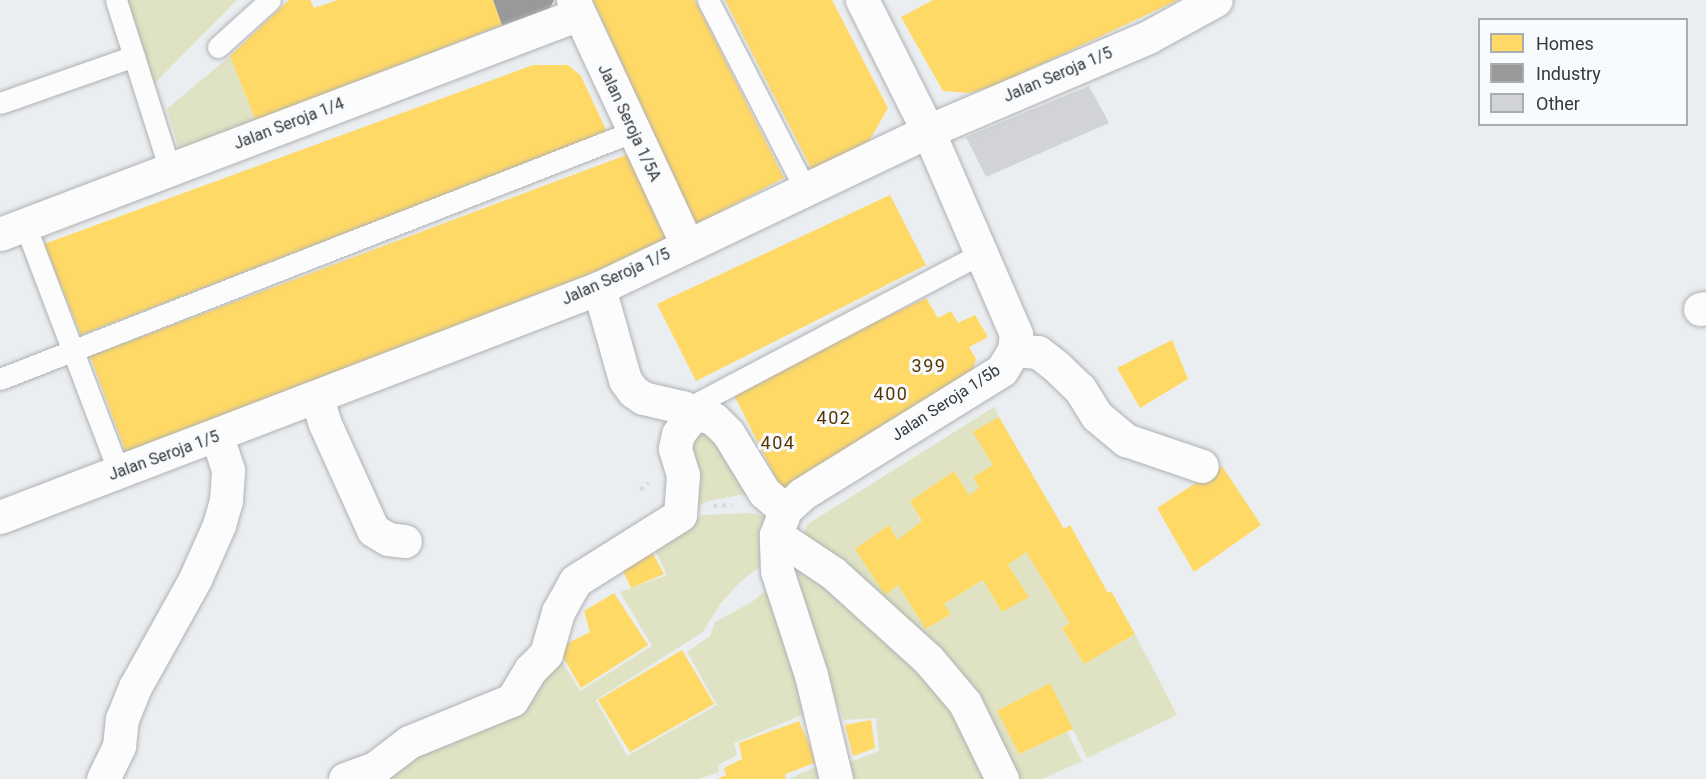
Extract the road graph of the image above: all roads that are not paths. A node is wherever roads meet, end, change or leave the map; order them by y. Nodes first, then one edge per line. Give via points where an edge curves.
1 (116, 0) edge
2 (270, 0) edge
3 (708, 0) edge
4 (1216, 0) edge
5 (868, 2) edge
6 (576, 7) edge
7 (218, 47) dead end
8 (134, 56) junction
9 (0, 103) edge
10 (928, 131) junction
11 (632, 132) junction
12 (170, 170) junction
13 (805, 189) junction
14 (12, 229) edge
15 (687, 245) junction
16 (982, 253) junction
17 (599, 288) junction
18 (73, 350) junction
19 (1014, 350) junction
20 (0, 379) edge
21 (317, 398) junction
22 (690, 410) junction
23 (217, 436) junction
24 (1202, 466) dead end
25 (119, 472) junction
26 (0, 517) edge
27 (781, 523) junction
28 (405, 541) dead end
29 (103, 779) edge
30 (345, 779) edge
31 (836, 779) edge
32 (1002, 779) edge

1 - 8 lane
2 - 7 lane
3 - 13 lane
4 - 10 street, Jalan Seroja 1/5 via 1148,37
5 - 10 street, Jalan Seroja 1/5b
6 - 11 street, Jalan Seroja 1/5A
6 - 12 street, Jalan Seroja 1/4
8 - 9 lane
8 - 12 lane
10 - 13 street, Jalan Seroja 1/5
10 - 16 street, Jalan Seroja 1/5b
11 - 15 street, Jalan Seroja 1/5A
11 - 18 lane
12 - 14 street, Jalan Seroja 1/4
13 - 15 street, Jalan Seroja 1/5
14 - 18 lane
15 - 17 street, Jalan Seroja 1/5
16 - 19 street, Jalan Seroja 1/5b via 1016,334
16 - 22 lane
17 - 21 street, Jalan Seroja 1/5
17 - 22 street via 625,380 633,391 643,398
18 - 20 lane
18 - 25 lane
19 - 24 street via 1038,352 1057,367 1080,389 1097,416 1126,440
19 - 27 street, Jalan Seroja 1/5b via 1002,370 802,494
21 - 23 street, Jalan Seroja 1/5
21 - 28 street via 373,530 388,539
22 - 27 street via 714,419 728,432
22 - 30 street via 675,447 683,476 680,514 575,581 558,612 546,654 530,670 512,700 409,742 375,768
23 - 25 street, Jalan Seroja 1/5
23 - 29 street via 228,470 219,525 195,579 135,687 122,719 119,746
25 - 26 street, Jalan Seroja 1/5
27 - 31 street via 777,571 812,675
27 - 32 street via 928,659 965,703

